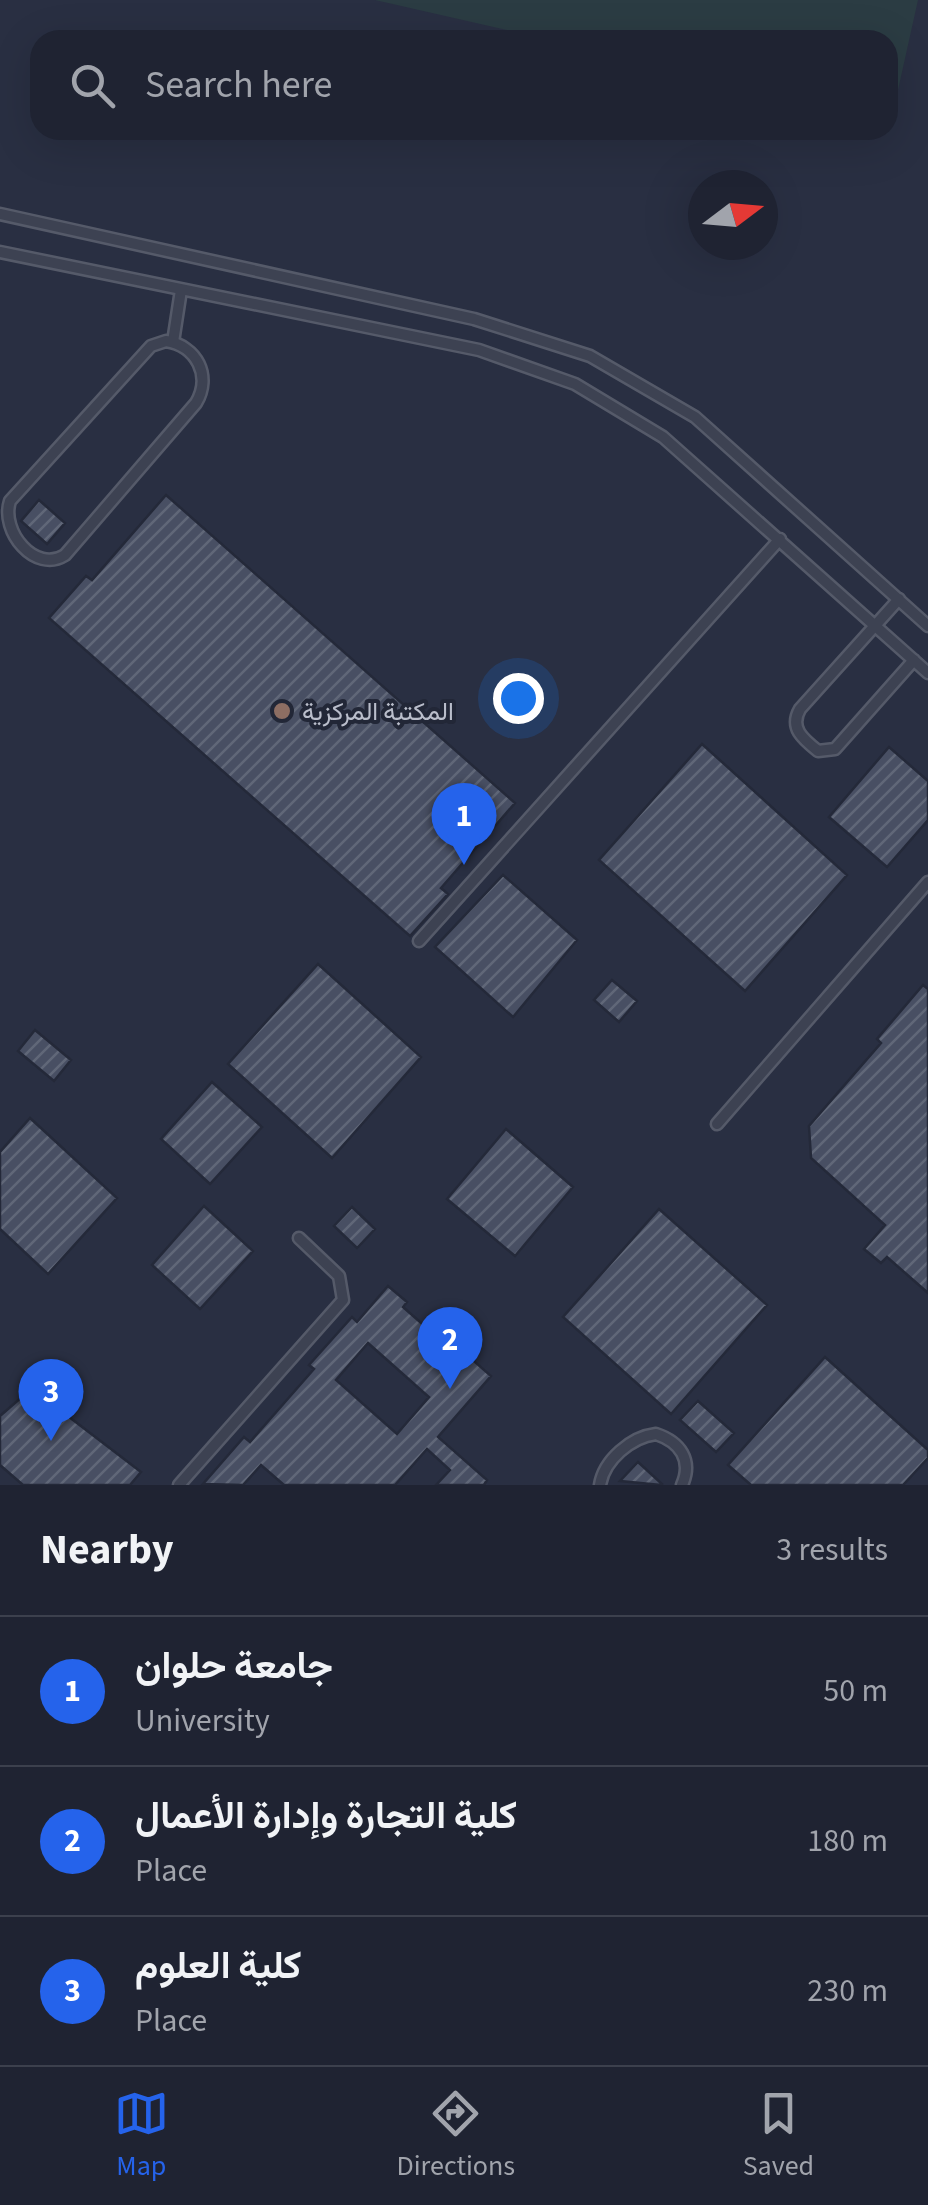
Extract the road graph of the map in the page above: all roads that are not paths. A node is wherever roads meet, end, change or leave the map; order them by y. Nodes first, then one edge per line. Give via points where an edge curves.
1 (0, 214) edge
2 (0, 252) edge
3 (181, 290) junction
4 (173, 342) junction
5 (780, 538) junction
6 (898, 600) junction
7 (876, 625) junction
8 (928, 626) edge
9 (914, 660) junction
10 (928, 673) edge
11 (928, 882) edge
12 (419, 941) dead end
13 (717, 1124) dead end
14 (299, 1238) dead end
15 (179, 1485) edge
16 (600, 1485) edge
17 (682, 1485) edge

1 - 6 lane via 474,319 590,356 695,417
2 - 3 lane
3 - 4 lane
3 - 5 lane via 479,350 576,384 663,437
4 - 4 lane via 151,346 10,501 8,531 34,557 48,562 66,555 196,402 204,383 200,364
5 - 7 lane
5 - 12 lane
6 - 7 lane
6 - 8 lane
7 - 9 lane
7 - 9 lane via 800,710 796,727 802,738 818,750 835,749
9 - 10 lane
11 - 13 lane
14 - 15 lane via 339,1276 343,1300
16 - 17 lane via 628,1444 656,1434 682,1450

